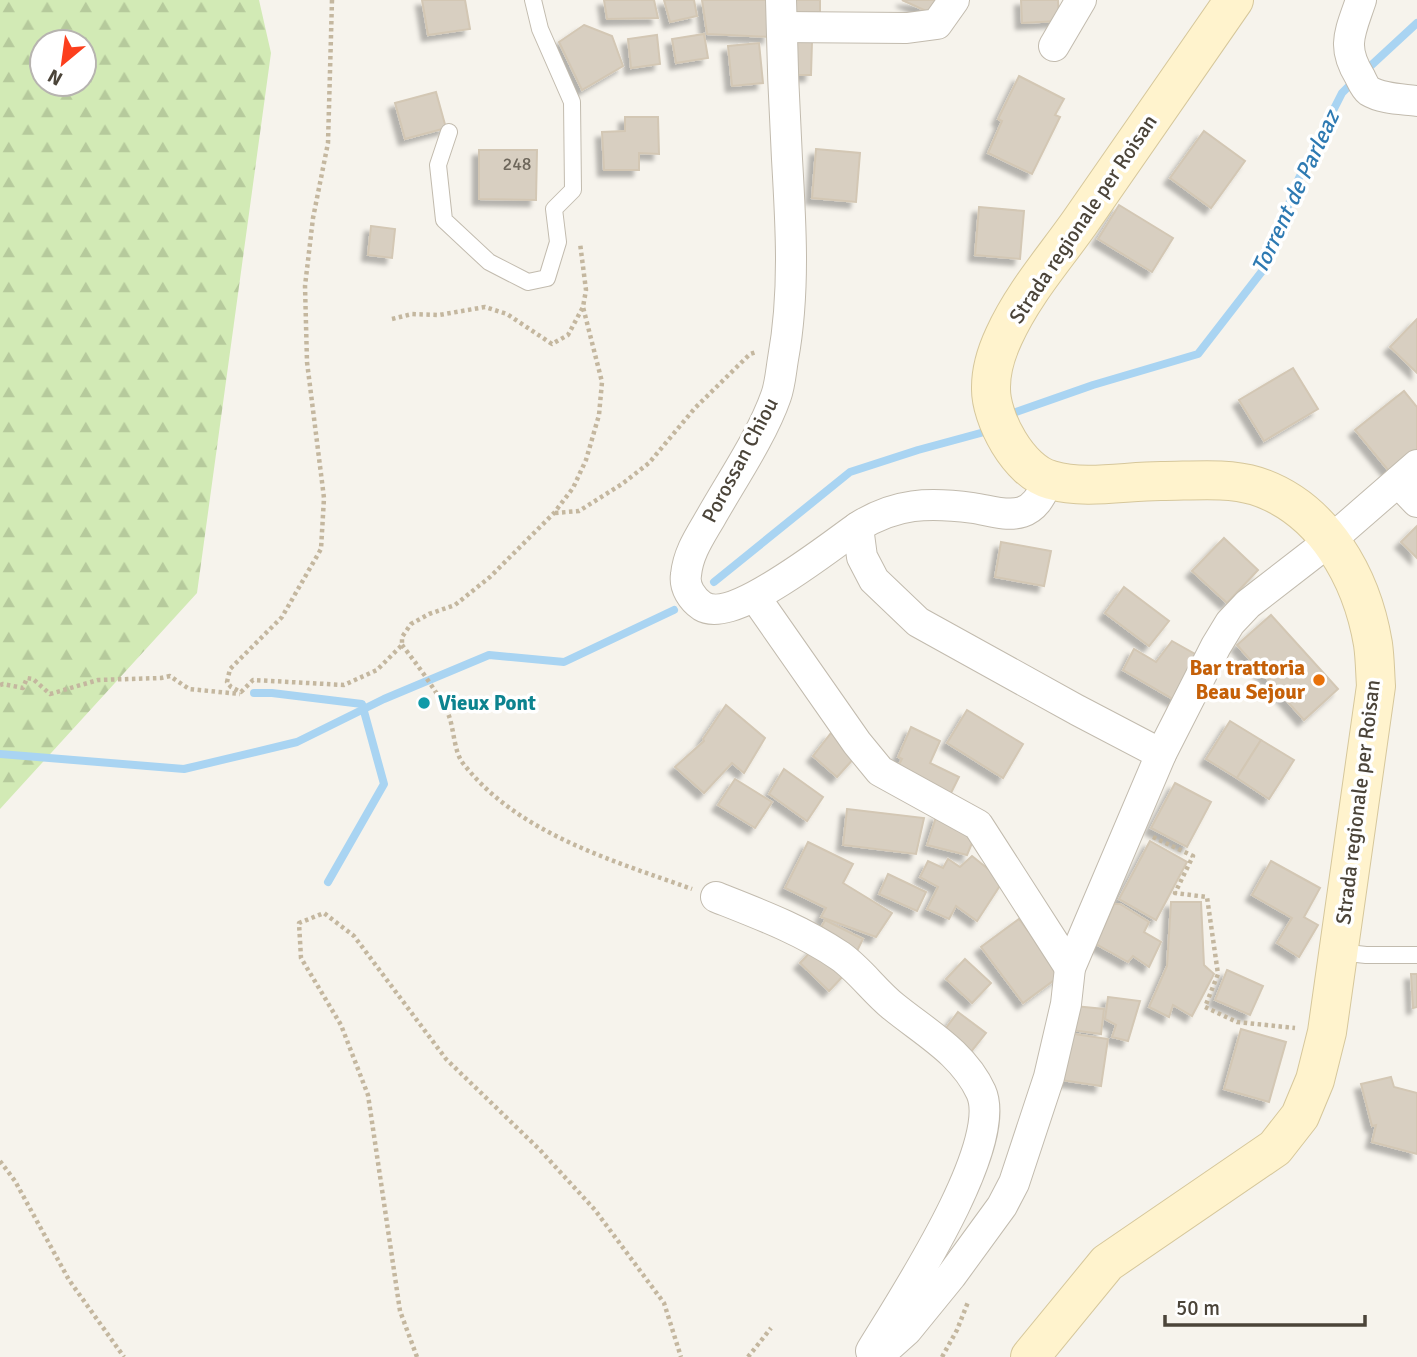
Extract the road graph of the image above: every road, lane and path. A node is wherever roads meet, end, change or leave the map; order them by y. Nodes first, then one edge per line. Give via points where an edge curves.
1 (332, 0) edge
2 (533, 0) edge
3 (954, 0) edge
4 (1081, 0) edge
5 (1234, 0) edge
6 (1361, 0) edge
7 (781, 13) edge
8 (1054, 46) dead end
9 (1417, 101) edge
10 (449, 132) dead end
11 (392, 319) dead end
12 (786, 345) junction
13 (1049, 480) junction
14 (1411, 483) edge
15 (554, 513) junction
16 (858, 527) junction
17 (1332, 539) junction
18 (755, 597) junction
19 (402, 645) junction
20 (0, 685) edge
21 (240, 693) junction
22 (1161, 754) junction
23 (1132, 827) junction
24 (716, 897) joint
25 (1339, 952) junction
26 (1417, 955) edge
27 (1070, 968) junction
28 (1327, 1032) junction
29 (0, 1161) edge
30 (771, 1328) dead end
31 (124, 1357) edge
32 (417, 1357) edge
33 (681, 1357) edge
34 (748, 1357) edge
35 (867, 1357) edge
36 (877, 1357) edge
37 (1030, 1357) edge

1 - 21 path via 328,143 305,286 307,362 324,498 321,548 282,617 230,669 227,682
2 - 10 lane via 540,29 572,102 573,190 554,209 558,242 547,278 528,282 489,262 444,220 438,165
3 - 7 street via 937,24 907,27
4 - 8 street
5 - 13 main road, Strada regionale per Roisan via 1045,268 1004,336 991,390 998,420 1028,467
6 - 9 street via 1350,33 1350,61 1368,90
7 - 12 street, Porossan Chiou via 792,206
11 - 15 path via 485,307 507,314 552,344 568,335 583,307 602,382 599,415 586,460
12 - 15 path via 750,354 695,408 649,463 622,484 579,511
12 - 18 street, Porossan Chiou via 776,396 689,556 685,578 690,595 713,610
13 - 16 street, Porossan Chiou via 1037,503 1021,513 910,505 878,514
13 - 17 main road, Strada regionale per Roisan via 1091,485 1228,482 1257,487 1289,503
14 - 17 street
15 - 19 path via 455,605 411,624
16 - 18 street, Porossan Chiou
16 - 22 street via 862,557 874,580 918,622
17 - 22 street via 1230,622
17 - 25 main road, Strada regionale per Roisan via 1367,618 1376,686
18 - 27 street via 880,771 978,825
19 - 21 path via 377,670 344,685 253,680
19 - 24 path via 448,715 461,760 503,804 552,834
20 - 21 path via 23,688 27,678 33,679 50,694 97,680 170,676 189,689
22 - 23 street
23 - 27 street
23 - 28 path via 1193,856 1175,893 1207,897 1218,974 1205,1007 1237,1022
24 - 35 street via 789,926 842,957 881,997 949,1048 982,1094 984,1121 978,1151 937,1241
25 - 26 lane
25 - 28 main road, Strada regionale per Roisan
27 - 36 street via 1049,1077 1014,1183 951,1276 907,1330
28 - 37 main road, Strada regionale per Roisan via 1300,1116 1275,1148 1107,1263
29 - 31 path via 69,1280
30 - 34 path
32 - 33 path via 400,1311 368,1095 341,1025 301,958 299,923 324,913 354,936 446,1059 595,1210 664,1303

